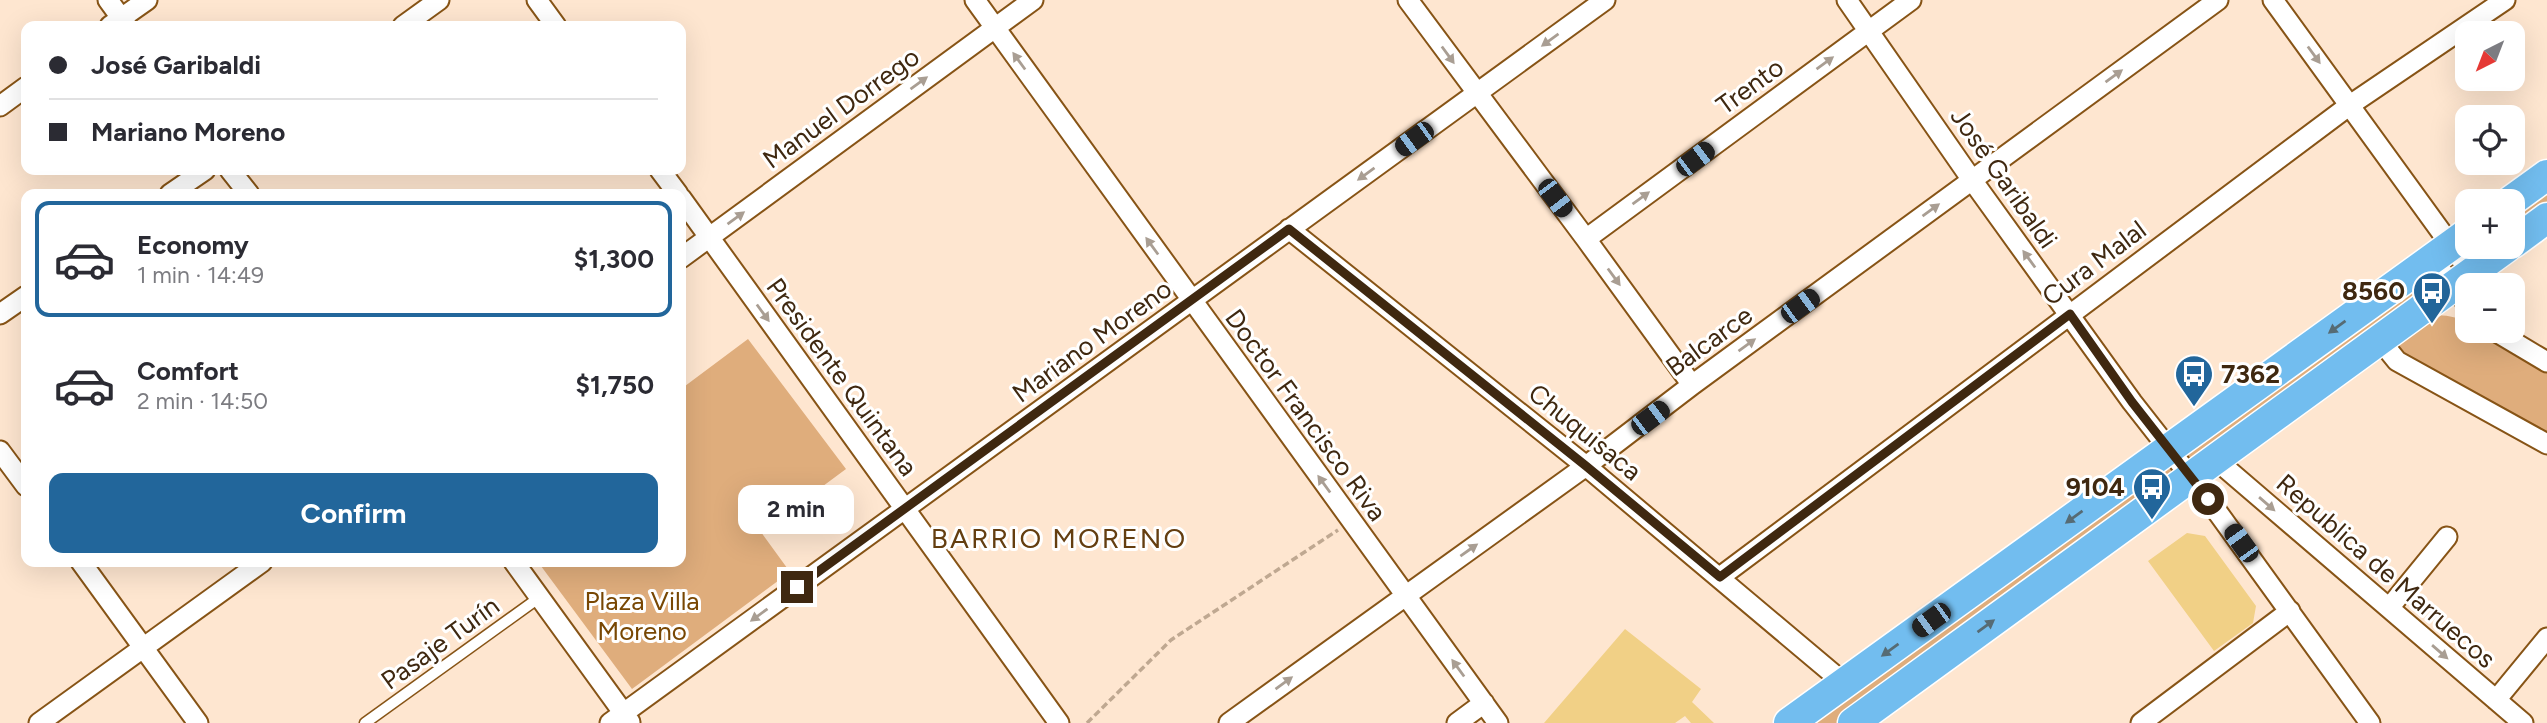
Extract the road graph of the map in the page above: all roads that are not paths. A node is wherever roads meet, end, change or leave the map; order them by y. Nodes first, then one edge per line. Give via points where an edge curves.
1 (108, 0) edge
2 (147, 0) edge
3 (439, 0) edge
4 (537, 0) edge
5 (975, 0) edge
6 (1033, 0) edge
7 (1408, 0) edge
8 (1605, 0) edge
9 (1847, 0) edge
10 (1911, 0) edge
11 (2218, 0) edge
12 (2273, 0) edge
13 (2505, 0) edge
14 (118, 21) edge
15 (123, 21) edge
16 (410, 21) edge
17 (552, 21) edge
18 (995, 28) junction
19 (1869, 31) junction
20 (21, 91) edge
21 (1476, 95) junction
22 (2350, 105) junction
23 (0, 106) edge
24 (198, 175) edge
25 (2547, 175) edge
26 (1972, 180) junction
27 (177, 189) edge
28 (2525, 191) edge
29 (686, 206) edge
30 (2547, 218) edge
31 (1289, 229) junction
32 (2525, 234) edge
33 (709, 237) junction
34 (1586, 239) junction
35 (2450, 246) edge
36 (686, 254) edge
37 (2494, 259) edge
38 (2459, 273) edge
39 (2480, 273) edge
40 (2455, 294) edge
41 (21, 299) edge
42 (1191, 302) junction
43 (0, 314) edge
44 (2070, 314) junction
45 (2380, 340) junction
46 (2515, 343) edge
47 (2547, 362) edge
48 (1692, 386) junction
49 (2547, 444) edge
50 (2169, 448) junction
51 (0, 451) edge
52 (2215, 459) junction
53 (1586, 466) junction
54 (2191, 477) junction
55 (21, 479) edge
56 (905, 509) junction
57 (2447, 537) dead end
58 (85, 567) edge
59 (255, 567) edge
60 (518, 567) edge
61 (1720, 577) junction
62 (1405, 595) junction
63 (540, 597) junction
64 (2389, 608) junction
65 (2290, 611) junction
66 (2547, 638) edge
67 (144, 648) junction
68 (1844, 683) junction
69 (2496, 700) junction
70 (1484, 703) junction
71 (1871, 719) edge
72 (622, 720) edge
73 (39, 723) edge
74 (198, 723) edge
75 (365, 723) edge
76 (1059, 723) edge
77 (1229, 723) edge
78 (1457, 723) edge
79 (1499, 723) edge
80 (1789, 723) edge
81 (2141, 723) edge
82 (2370, 723) edge
83 (2523, 723) edge

1 - 14 street
2 - 15 street
3 - 16 street
4 - 17 street
5 - 18 street, Doctor Francisco Riva
6 - 18 street, Manuel Dorrego
7 -> 21 street
8 -> 21 street, Mariano Moreno
9 - 19 street, José Garibaldi
10 - 19 street, Trento
26 -> 11 street, Balcarce
12 -> 22 street
13 - 22 street, Cura Malal
33 -> 18 street, Manuel Dorrego
42 -> 18 street, Doctor Francisco Riva
19 - 26 street, José Garibaldi
34 -> 19 street, Trento
20 - 23 street
21 -> 31 street, Mariano Moreno
21 - 34 street
22 - 35 street
22 - 44 street, Cura Malal
24 - 27 street
25 - 28 main road
44 -> 26 street, José Garibaldi
48 -> 26 street, Balcarce
29 - 33 street, Presidente Quintana
30 - 32 main road
31 - 42 street, Mariano Moreno
31 - 53 street, Chuquisaca
33 - 36 street, Manuel Dorrego
33 -> 56 street, Presidente Quintana
34 -> 48 street
35 - 38 street
35 -> 50 main road
37 - 39 main road
40 - 45 main road
41 - 43 street
42 - 56 street, Mariano Moreno
62 -> 42 street, Doctor Francisco Riva
44 - 50 street, José Garibaldi
44 - 61 street, Cura Malal
45 - 49 street via 2396,361
45 - 52 main road
46 - 47 street
48 - 53 street, Balcarce
50 - 54 street, José Garibaldi
50 -> 68 main road
51 - 55 street
52 - 54 main road
52 -> 64 street, Republica de Marruecos
53 - 61 street, Chuquisaca
62 -> 53 street, Balcarce
54 - 65 street, José Garibaldi
71 -> 54 main road
56 -> 72 street, Mariano Moreno
56 - 76 street, Presidente Quintana
57 - 64 street
58 - 67 street
59 - 67 street
60 - 63 street
61 - 68 street, Chuquisaca
70 -> 62 street, Doctor Francisco Riva
77 -> 62 street, Balcarce
63 - 72 street
63 - 75 lane, Pasaje Turín
64 -> 69 street, Republica de Marruecos
65 - 81 street
65 - 82 street, José Garibaldi
66 - 69 street
67 - 73 street
67 - 74 street
68 - 80 main road
69 - 83 street, Republica de Marruecos
70 - 78 street
70 - 79 street, Doctor Francisco Riva

